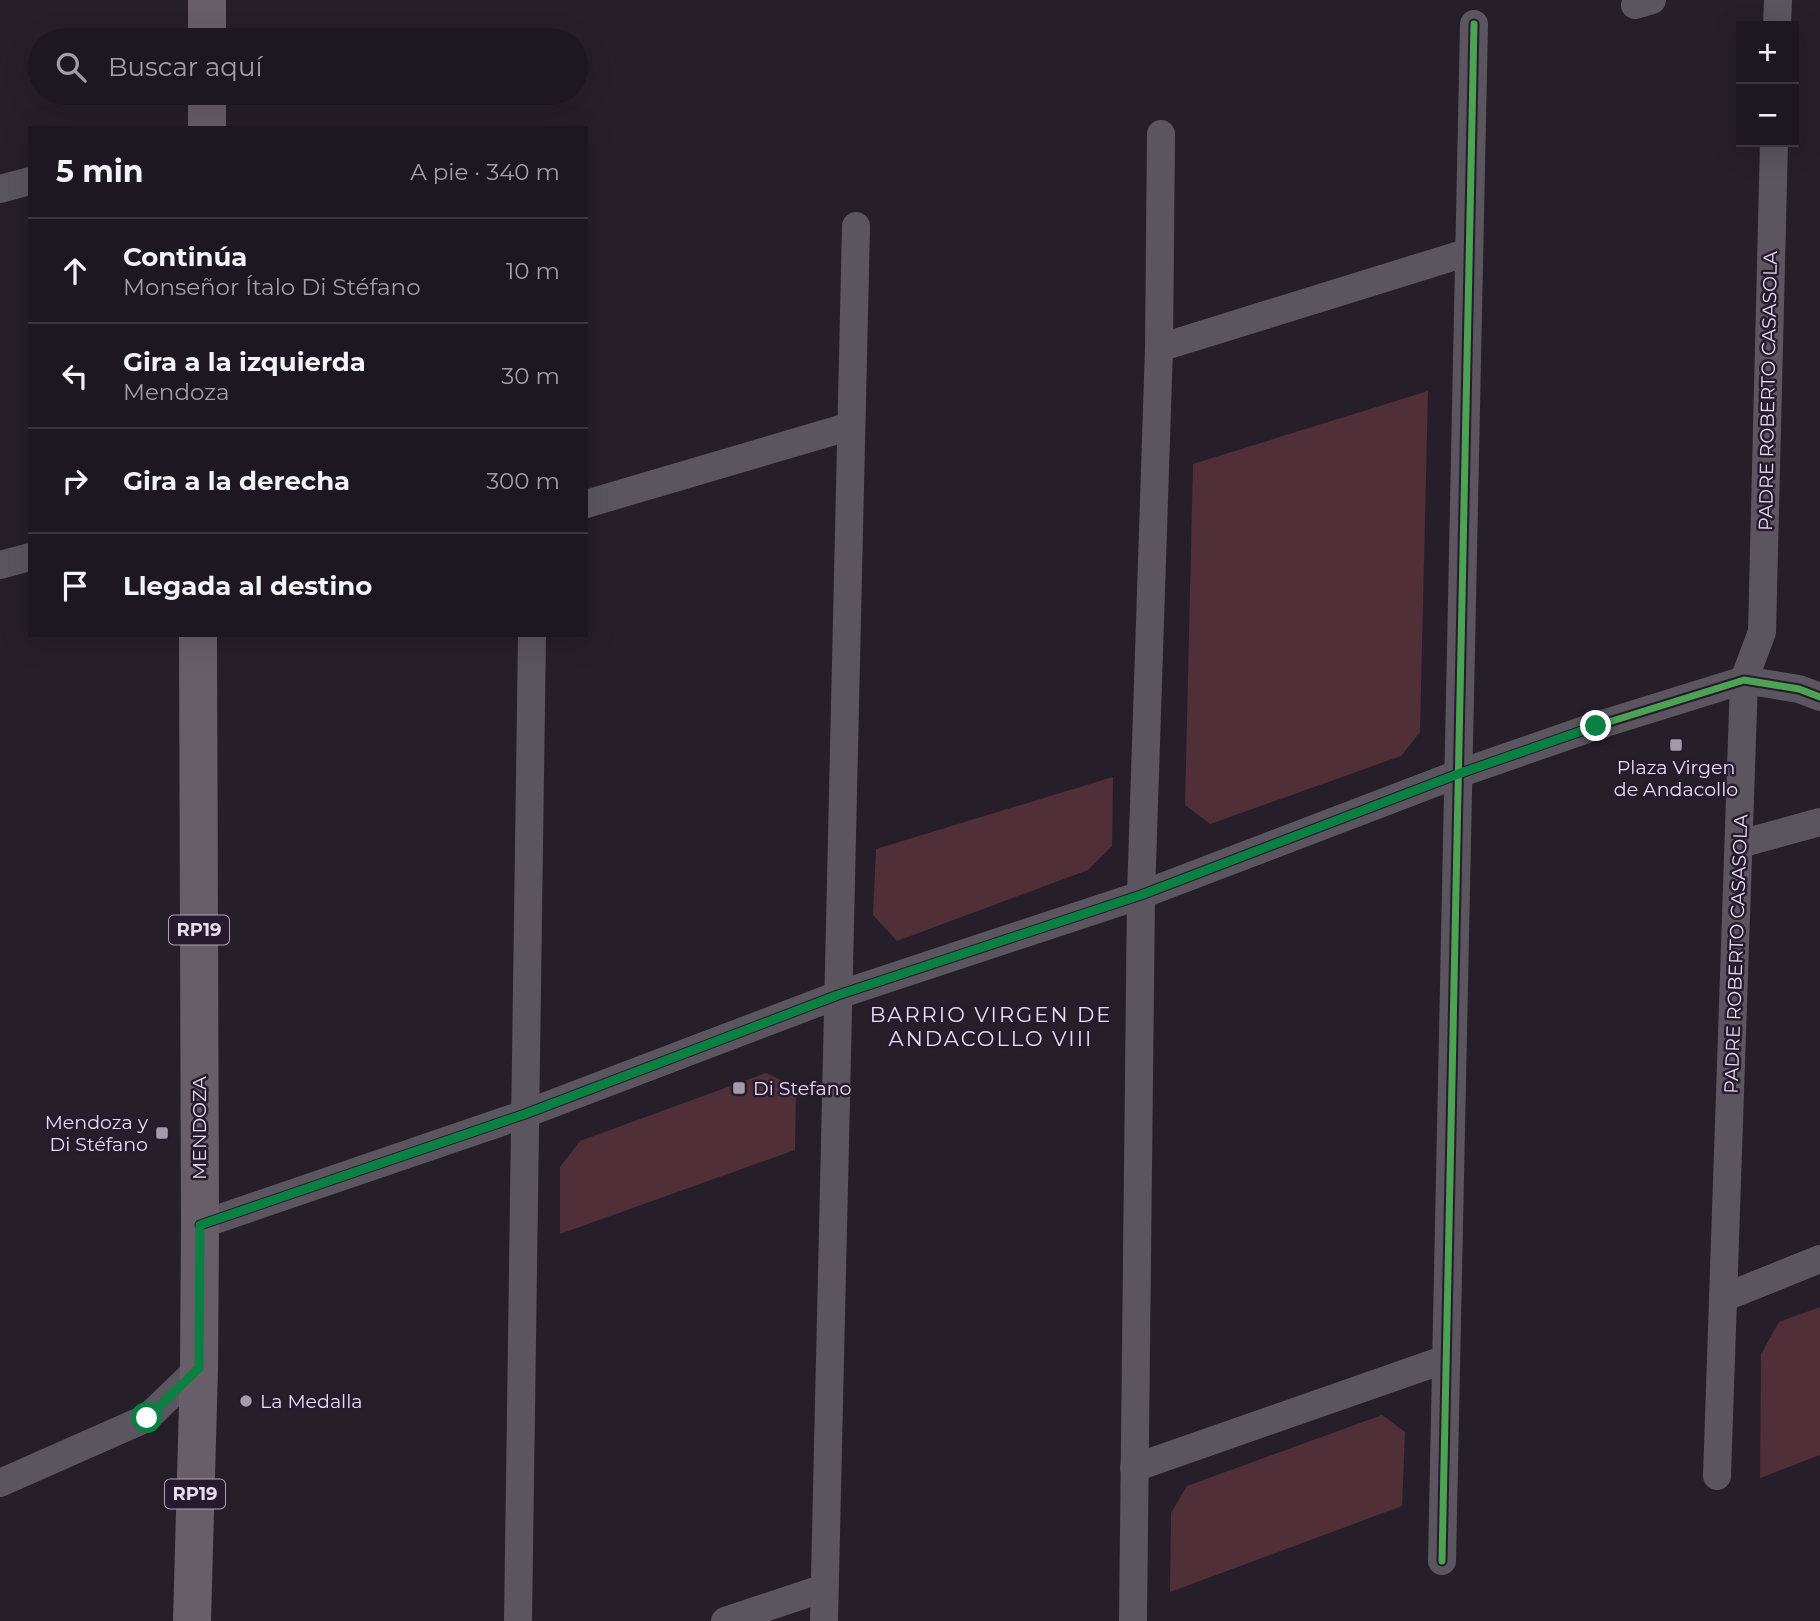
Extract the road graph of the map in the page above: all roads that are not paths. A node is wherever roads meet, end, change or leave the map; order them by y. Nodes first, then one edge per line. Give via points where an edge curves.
1 (207, 0) edge
2 (1778, 0) edge
3 (1777, 21) edge
4 (1474, 24) dead end
5 (207, 28) edge
6 (207, 105) edge
7 (207, 126) edge
8 (1161, 134) dead end
9 (1774, 147) edge
10 (28, 182) edge
11 (0, 190) edge
12 (856, 226) dead end
13 (1469, 252) junction
14 (1159, 348) junction
15 (851, 426) junction
16 (588, 502) edge
17 (28, 558) edge
18 (0, 565) edge
19 (198, 637) edge
20 (531, 637) edge
21 (1744, 680) junction
22 (1820, 697) edge
23 (1458, 774) junction
24 (1820, 822) edge
25 (1740, 844) junction
26 (1141, 895) junction
27 (838, 995) junction
28 (525, 1114) junction
29 (200, 1225) junction
30 (1820, 1259) edge
31 (1723, 1298) junction
32 (1446, 1359) junction
33 (199, 1368) junction
34 (1134, 1468) junction
35 (1717, 1476) dead end
36 (0, 1483) edge
37 (1441, 1561) dead end
38 (824, 1588) junction
39 (192, 1621) edge
40 (518, 1621) edge
41 (725, 1621) edge
42 (824, 1621) edge
43 (1133, 1621) edge

1 - 5 main road
2 - 3 street
4 - 13 street
6 - 7 main road
8 - 14 street
9 - 21 street, PADRE ROBERTO CASASOLA via 1762,632
10 - 11 street
12 - 15 street
13 - 14 street
13 - 23 street
14 - 26 street
15 - 16 street
15 - 27 street
17 - 18 street
19 - 29 main road, MENDOZA / RP19
20 - 28 street
21 - 22 street
21 - 23 street
21 - 25 street, PADRE ROBERTO CASASOLA
23 - 26 street
23 - 32 street
24 - 25 street
25 - 31 street, PADRE ROBERTO CASASOLA
26 - 27 street
26 - 34 street
27 - 28 street
27 - 38 street
28 - 29 street
28 - 40 street
29 - 33 main road, MENDOZA / RP19
30 - 31 street
31 - 35 street, PADRE ROBERTO CASASOLA
32 - 34 street
32 - 37 street
33 - 36 street via 147,1418
33 - 39 main road, MENDOZA / RP19
34 - 43 street
38 - 41 street
38 - 42 street

